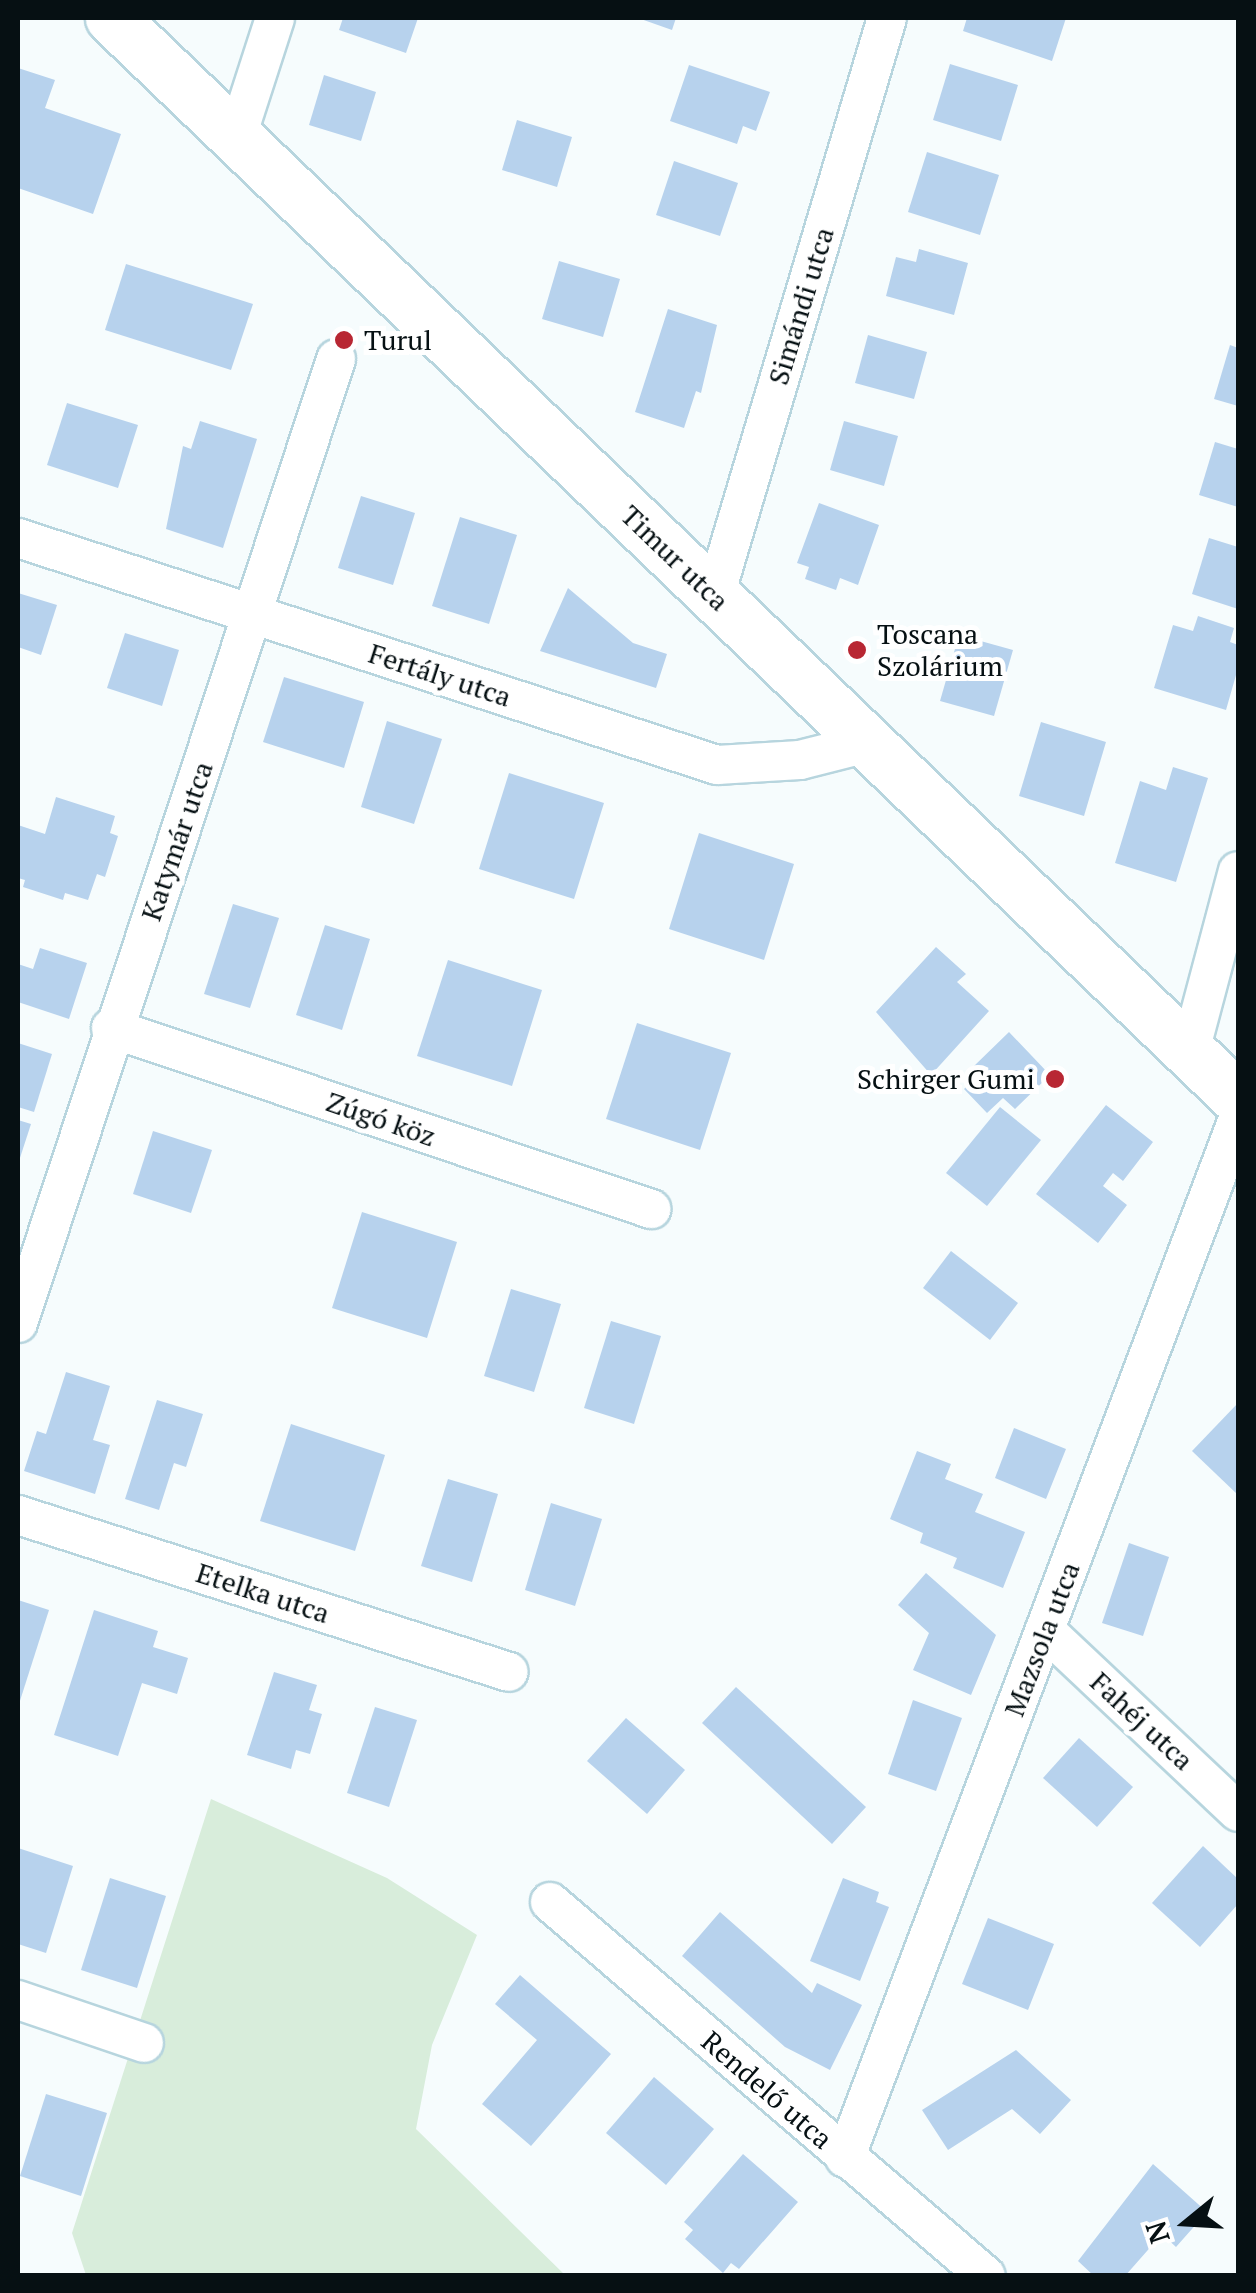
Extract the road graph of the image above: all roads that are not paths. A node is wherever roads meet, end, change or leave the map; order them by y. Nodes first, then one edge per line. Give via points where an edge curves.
1 (112, 18) edge
2 (275, 18) edge
3 (887, 18) edge
4 (236, 139) junction
5 (336, 359) dead end
6 (18, 538) edge
7 (715, 595) junction
8 (256, 616) junction
9 (867, 743) junction
10 (1238, 872) edge
11 (111, 1028) junction
12 (1190, 1052) junction
13 (1238, 1098) edge
14 (1238, 1119) edge
15 (650, 1209) dead end
16 (18, 1324) edge
17 (18, 1514) edge
18 (1045, 1630) junction
19 (509, 1672) dead end
20 (1238, 1812) edge
21 (550, 1902) dead end
22 (18, 2000) edge
23 (144, 2043) dead end
24 (845, 2158) junction
25 (986, 2276) edge

1 - 4 street, Timur utca
2 - 4 street
3 - 7 street, Simándi utca
4 - 7 street, Timur utca
5 - 8 street, Katymár utca
6 - 8 street, Fertály utca
7 - 9 street, Timur utca
8 - 9 street, Fertály utca via 717,764 800,760
8 - 11 street, Katymár utca
9 - 12 street, Timur utca
10 - 12 street
11 - 15 street, Zúgó köz
11 - 16 street, Katymár utca
12 - 13 street, Timur utca
14 - 18 street, Mazsola utca
17 - 19 street, Etelka utca
18 - 20 street, Fahéj utca
18 - 24 street, Mazsola utca
21 - 24 street, Rendelő utca
22 - 23 street
24 - 25 street, Rendelő utca

